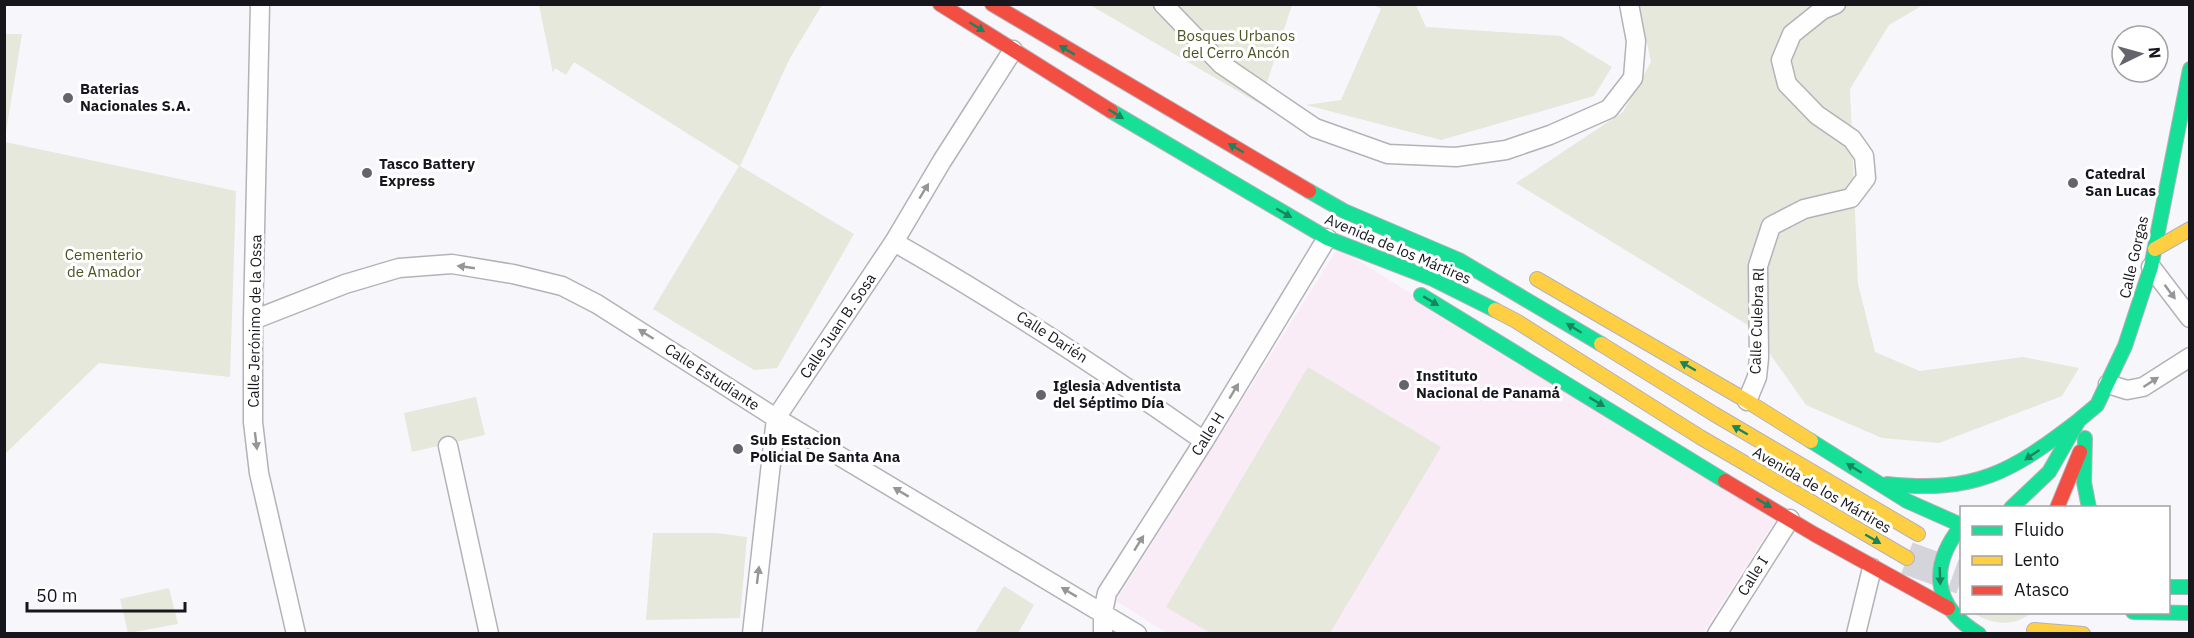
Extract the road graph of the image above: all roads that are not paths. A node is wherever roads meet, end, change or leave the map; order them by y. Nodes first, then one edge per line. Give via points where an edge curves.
1 (260, 4) edge
2 (940, 4) edge
3 (992, 4) edge
4 (1163, 4) edge
5 (1629, 4) edge
6 (1836, 4) edge
7 (1013, 50) junction
8 (2190, 69) edge
9 (1261, 162) junction
10 (1338, 192) dead end
11 (2190, 229) edge
12 (1327, 238) junction
13 (894, 242) junction
14 (2155, 249) junction
15 (2151, 267) junction
16 (1528, 274) dead end
17 (2190, 318) edge
18 (253, 320) junction
19 (2190, 357) edge
20 (2108, 384) junction
21 (1747, 401) junction
22 (2093, 409) junction
23 (776, 418) junction
24 (2079, 420) junction
25 (2085, 438) junction
26 (1204, 441) junction
27 (448, 446) dead end
28 (1876, 482) junction
29 (2012, 506) edge
30 (2057, 506) edge
31 (2089, 506) edge
32 (1790, 519) junction
33 (1960, 525) edge
34 (1960, 526) edge
35 (1917, 534) dead end
36 (1907, 558) tunnel mouth
37 (1872, 568) junction
38 (2190, 587) edge
39 (2170, 588) edge
40 (1948, 608) junction
41 (1103, 612) junction
42 (2170, 613) edge
43 (2190, 613) edge
44 (2049, 619) dead end
45 (2030, 632) edge
46 (296, 633) edge
47 (489, 633) edge
48 (752, 633) edge
49 (1103, 633) edge
50 (1137, 633) edge
51 (1717, 633) edge
52 (1857, 633) edge
53 (1979, 633) edge
54 (2083, 633) edge

1 - 18 street, Calle Jerónimo de la Ossa
2 -> 7 main road, Avenida de los Mártires
9 -> 3 main road, Avenida de los Mártires
4 - 5 street via 1221,64 1315,128 1388,154 1456,157 1506,150 1609,109 1633,78 1636,41
6 - 21 street, Calle Culebra Rl via 1792,34 1781,60 1787,84 1817,115 1852,139 1864,156 1866,178 1851,198 1804,209 1771,226 1758,266 1759,358
7 -> 12 main road, Avenida de los Mártires
13 -> 7 street, Calle Juan B. Sosa
8 - 14 main road, Calle Gorgas
9 - 10 main road
35 -> 9 main road, Avenida de los Mártires via 1459,260 1344,211
11 - 14 main road
26 -> 12 street, Calle H
12 -> 32 main road
12 -> 36 main road, Avenida de los Mártires via 1433,279 1516,321 1700,437
13 - 23 street, Calle Juan B. Sosa
13 - 26 street, Calle Darién via 1101,369
14 - 15 main road, Calle Gorgas
15 -> 17 street
15 - 20 main road, Calle Gorgas
21 -> 16 main road
23 -> 18 street, Calle Estudiante via 597,304 562,286 513,274 452,264 399,268
18 -> 46 street, Calle Jerónimo de la Ossa via 253,422 259,473
20 -> 19 street via 2127,390 2143,387
20 - 22 main road, Calle Gorgas
28 -> 21 main road
22 - 24 main road, Calle Gorgas
22 - 25 main road, Calle Gorgas
41 -> 23 street, Calle Estudiante
48 -> 23 street, Calle Juan B. Sosa
24 -> 28 main road via 2044,448 1997,476 1937,488
24 - 29 main road, Calle Gorgas via 2049,472
25 - 30 main road, Calle Gorgas
25 - 31 main road via 2082,472
41 -> 26 street, Calle H via 1107,593
27 - 47 street
28 - 33 main road via 1938,517
32 - 37 main road
32 - 51 street, Calle I
34 -> 40 main road via 1941,556 1938,573
37 - 40 main road
37 - 52 street
38 - 39 main road
40 - 53 main road via 1959,622
41 - 49 street, Calle H
41 - 50 street, Calle Estudiante
42 - 43 main road
44 - 45 main road
45 - 54 main road

